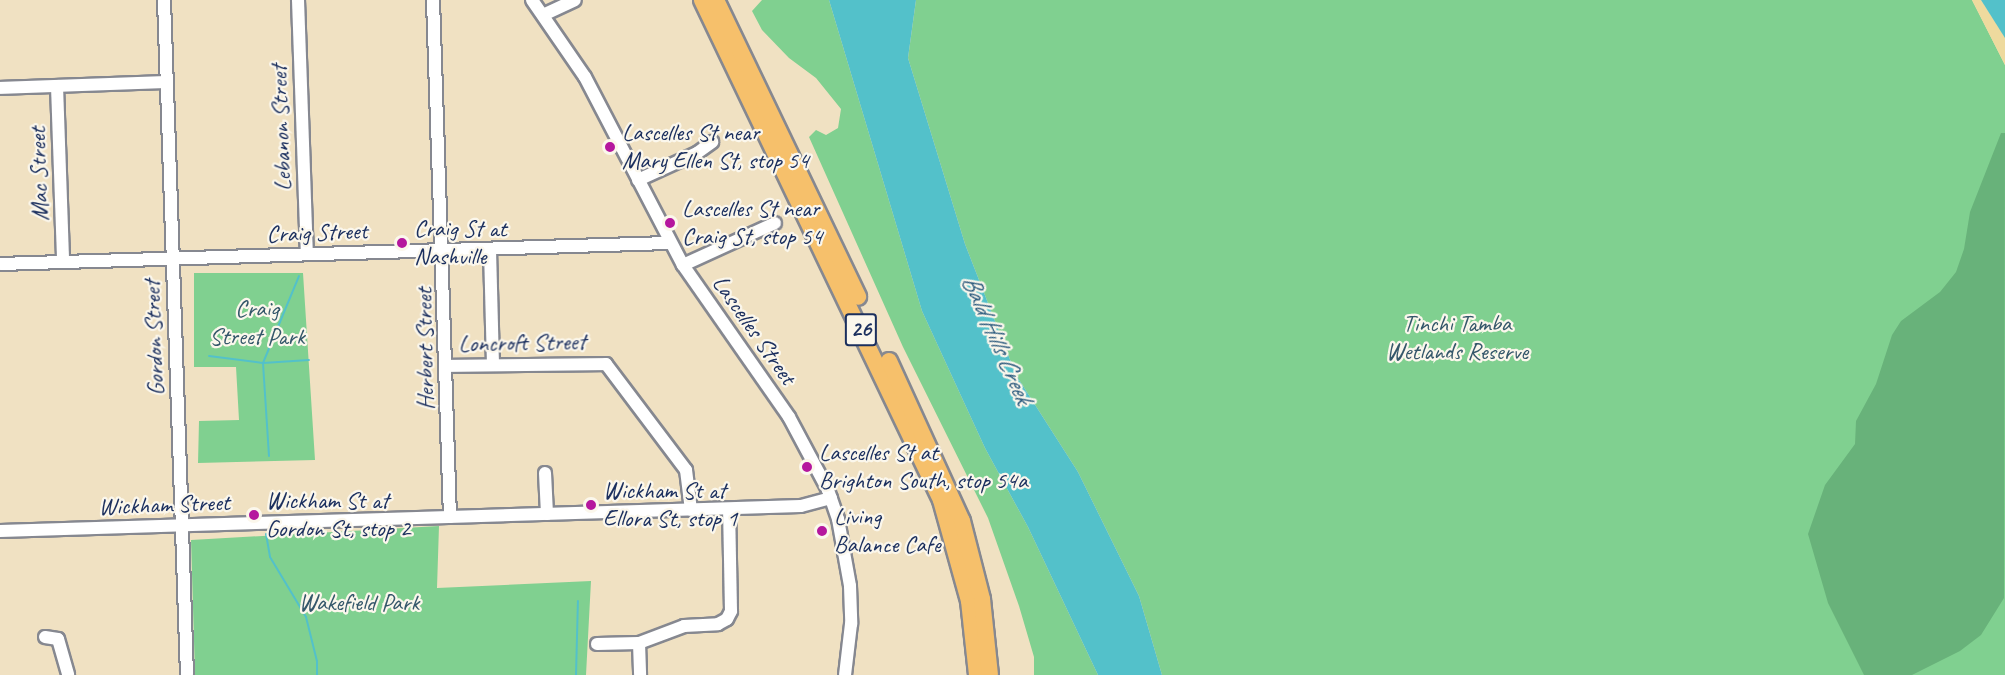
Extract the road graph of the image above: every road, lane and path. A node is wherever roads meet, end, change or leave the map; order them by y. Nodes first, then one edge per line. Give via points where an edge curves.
1 (164, 0) edge
2 (298, 0) edge
3 (433, 0) edge
4 (532, 0) edge
5 (575, 0) edge
6 (702, 0) edge
7 (716, 0) edge
8 (543, 15) junction
9 (167, 82) junction
10 (57, 86) junction
11 (0, 88) edge
12 (712, 142) dead end
13 (638, 180) junction
14 (775, 223) dead end
15 (670, 243) junction
16 (441, 250) junction
17 (490, 250) junction
18 (307, 254) junction
19 (172, 258) junction
20 (63, 261) junction
21 (0, 264) edge
22 (684, 265) junction
23 (493, 365) junction
24 (446, 366) junction
25 (545, 473) dead end
26 (831, 498) junction
27 (729, 509) junction
28 (691, 510) junction
29 (547, 514) junction
30 (450, 517) junction
31 (181, 526) junction
32 (0, 531) edge
33 (45, 637) dead end
34 (639, 643) junction
35 (597, 644) dead end
36 (68, 675) edge
37 (187, 675) edge
38 (640, 675) edge
39 (845, 675) edge
40 (977, 675) edge
41 (990, 675) edge

1 - 9 street, Gordon Street
2 - 18 street, Lebanon Street
3 - 16 street, Herbert Street
4 - 8 street, Lascelles Street
5 - 8 street
6 - 40 highway, 26 via 941,500 969,602
7 - 41 highway, 26 via 951,491 977,575
8 - 13 street, Lascelles Street via 585,77
9 - 10 street
9 - 19 street, Gordon Street
10 - 11 street
10 - 20 street, Mac Street
12 - 13 street via 698,153
13 - 15 street, Lascelles Street
14 - 22 street
15 - 17 street, Craig Street
15 - 22 street, Lascelles Street
16 - 17 street, Craig Street
16 - 18 street, Craig Street
16 - 24 street, Herbert Street
17 - 23 street
18 - 19 street, Craig Street
19 - 20 street, Craig Street
19 - 31 street, Gordon Street
20 - 21 street, Craig Street
22 - 26 street, Lascelles Street via 789,417
23 - 24 street, Loncroft Street
23 - 28 street, Loncroft Street via 606,364 686,470
24 - 30 street, Herbert Street
25 - 29 street
26 - 27 street, Wickham Street via 809,506
26 - 39 street, Lascelles Street via 850,586 851,624
27 - 28 street, Wickham Street
27 - 34 street via 730,623 684,626
28 - 29 street, Wickham Street
29 - 30 street, Wickham Street
30 - 31 street, Wickham Street
31 - 32 street, Wickham Street
31 - 37 street, Gordon Street
33 - 36 street via 58,639
34 - 35 street
34 - 38 street

